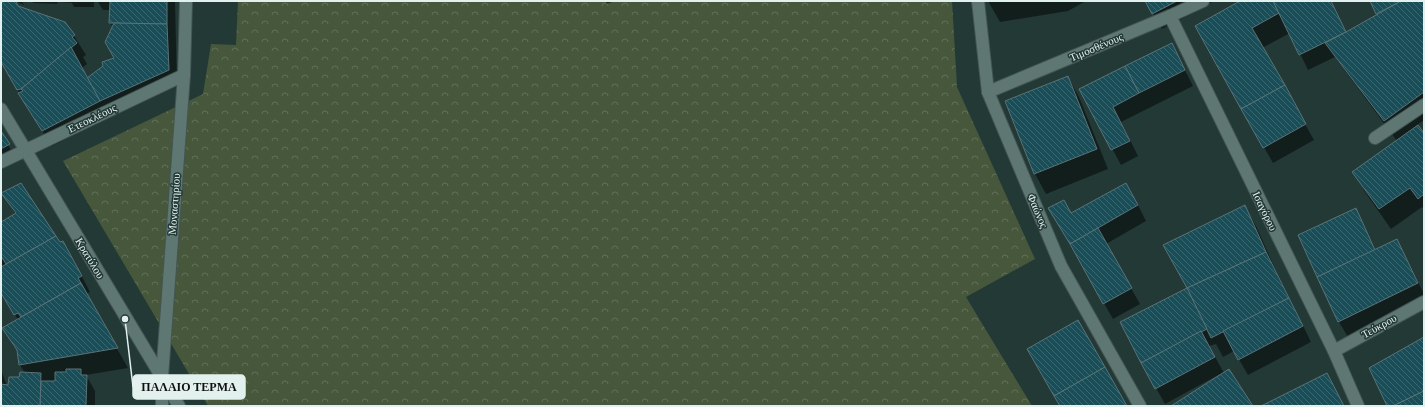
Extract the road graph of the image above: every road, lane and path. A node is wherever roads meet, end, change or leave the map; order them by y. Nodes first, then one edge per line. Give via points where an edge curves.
1 (186, 1) edge
2 (978, 1) edge
3 (1204, 1) edge
4 (1170, 16) junction
5 (184, 75) junction
6 (988, 92) junction
7 (1424, 105) edge
8 (1, 109) edge
9 (1375, 138) dead end
10 (26, 150) junction
11 (1, 162) edge
12 (1424, 302) edge
13 (1334, 351) junction
14 (162, 377) junction
15 (162, 406) edge
16 (179, 406) edge
17 (1140, 406) edge
18 (1358, 406) edge

1 - 5 street, Μοναστηρίου
2 - 6 street, Φαώνος
3 - 4 street, Τιμοσθένους
4 - 6 street, Τιμοσθένους
4 - 13 street, Ισαγόρου
5 - 10 street, Ετεοκλέους
5 - 14 street, Μοναστηρίου
6 - 17 street, Φαώνος via 1061,266
7 - 9 street
8 - 10 street, Κρατύλου
10 - 11 street, Ετεοκλέους
10 - 14 street, Κρατύλου
12 - 13 street, Τεύκρου
13 - 18 street, Ισαγόρου
14 - 15 street, Μοναστηρίου
14 - 16 street, Κρατύλου

